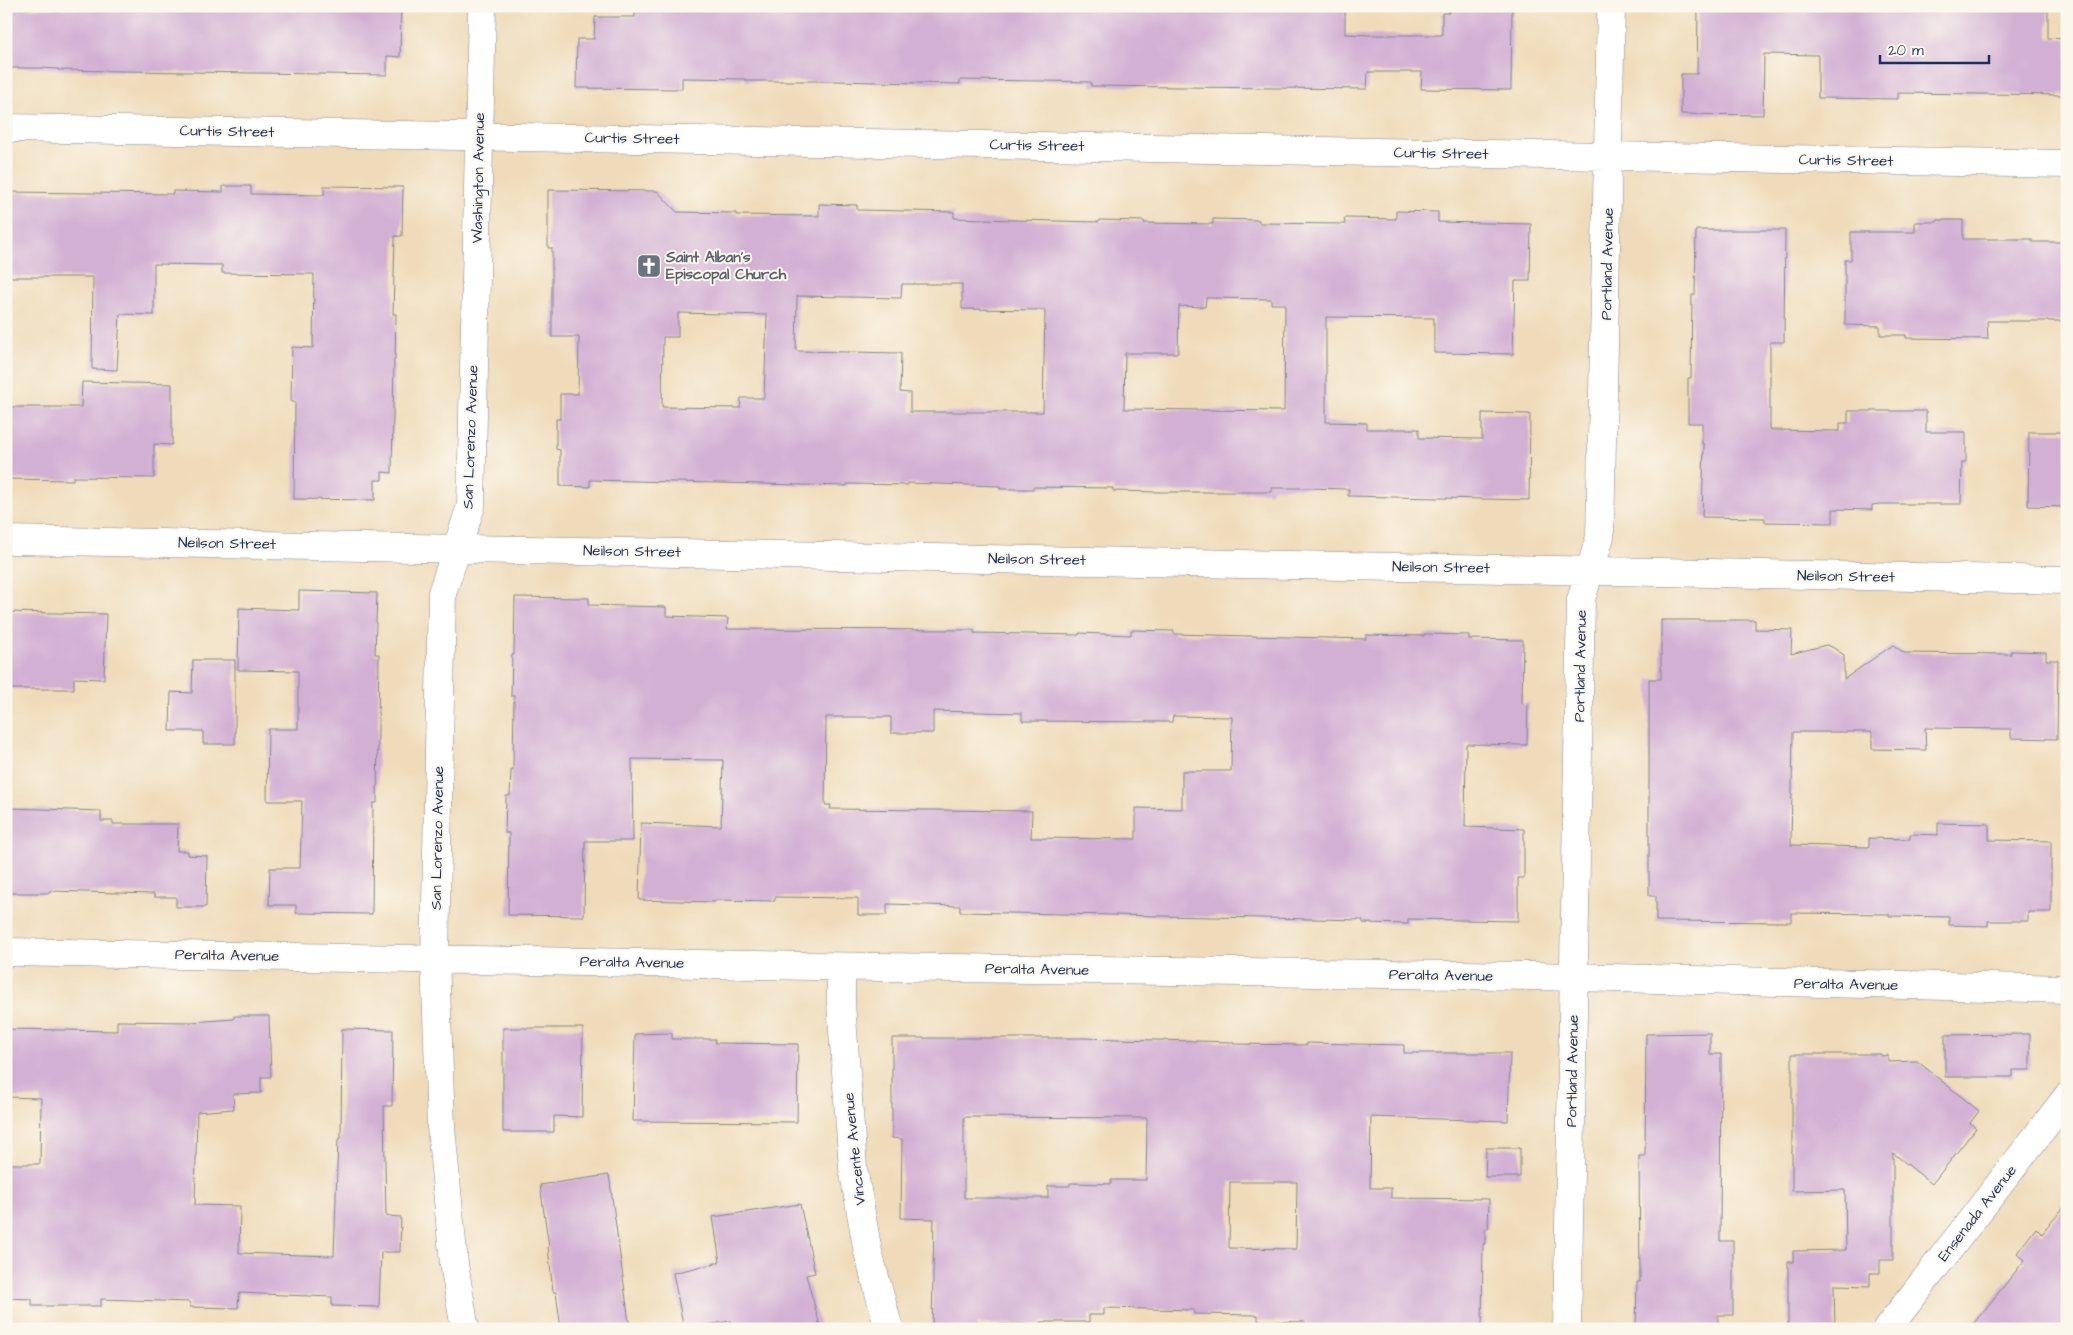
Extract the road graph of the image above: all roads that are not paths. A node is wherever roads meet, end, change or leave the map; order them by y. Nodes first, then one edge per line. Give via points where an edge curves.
1 (482, 6) edge
2 (1611, 6) edge
3 (6, 128) edge
4 (479, 135) junction
5 (1609, 156) junction
6 (2067, 164) edge
7 (474, 350) joint
8 (6, 540) edge
9 (457, 548) junction
10 (1590, 570) junction
11 (2067, 580) edge
12 (6, 952) edge
13 (435, 958) junction
14 (841, 967) junction
15 (1574, 977) junction
16 (2067, 989) edge
17 (2067, 1097) edge
18 (465, 1329) edge
19 (888, 1329) edge
20 (1568, 1329) edge
21 (1887, 1329) edge

1 - 4 street, Washington Avenue
2 - 5 street, Portland Avenue
3 - 4 street, Curtis Street
4 - 5 street, Curtis Street
4 - 7 street, Washington Avenue
5 - 6 street, Curtis Street
5 - 10 street, Portland Avenue via 1600,537
7 - 9 street, San Lorenzo Avenue via 470,506
8 - 9 street, Neilson Street
9 - 10 street, Neilson Street
9 - 13 street, San Lorenzo Avenue via 442,592
10 - 11 street, Neilson Street
10 - 15 street, Portland Avenue via 1581,600
12 - 13 street, Peralta Avenue
13 - 14 street, Peralta Avenue
13 - 18 street, San Lorenzo Avenue via 441,1127 454,1264
14 - 15 street, Peralta Avenue
14 - 19 street, Vincente Avenue via 853,1168 868,1252
15 - 16 street, Peralta Avenue
15 - 20 street, Portland Avenue
17 - 21 street, Ensenada Avenue

